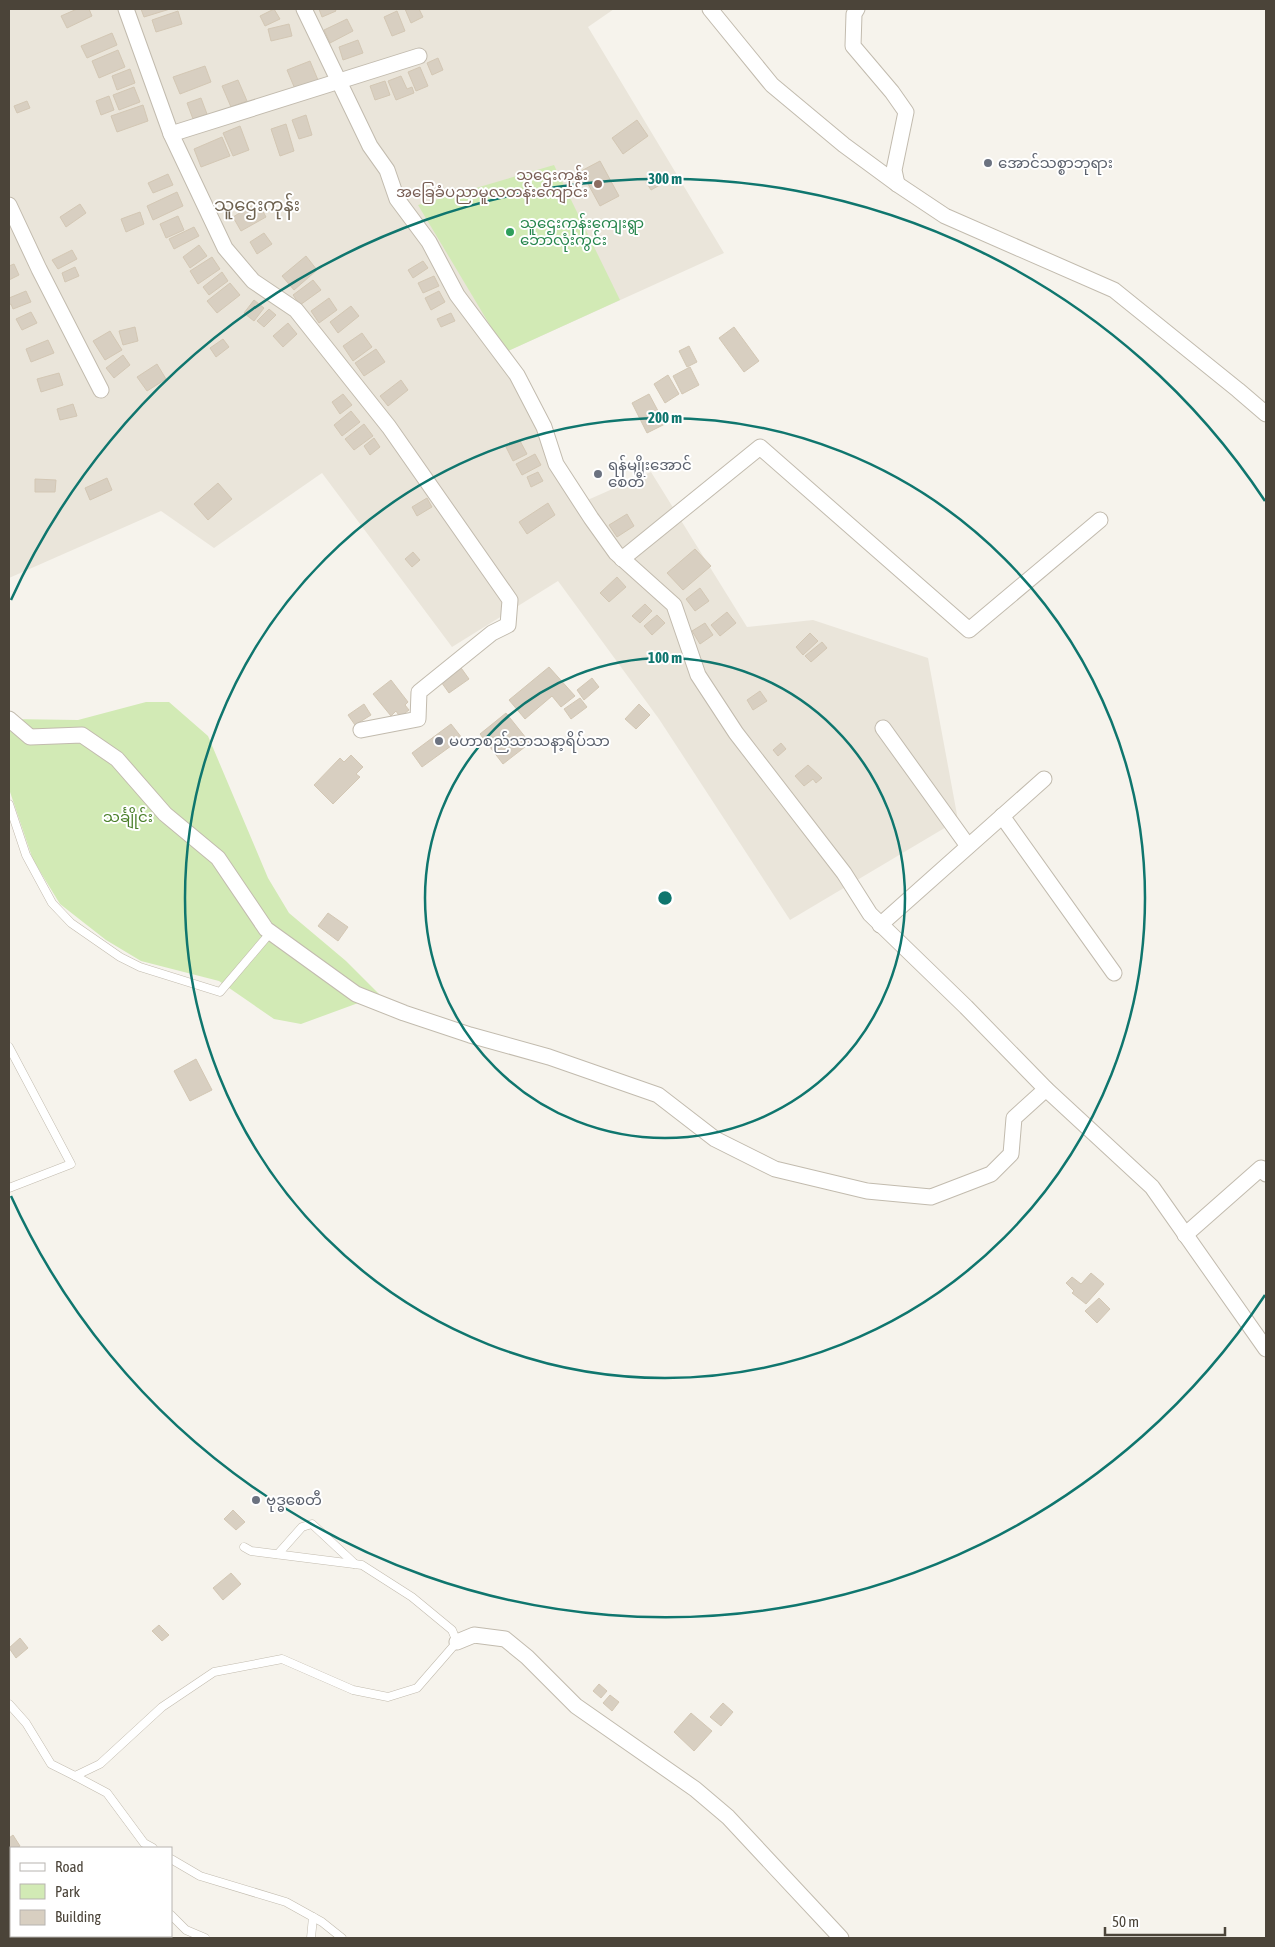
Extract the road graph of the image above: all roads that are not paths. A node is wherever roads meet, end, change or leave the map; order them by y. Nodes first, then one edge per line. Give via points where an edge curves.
1 (126, 9) edge
2 (304, 9) edge
3 (710, 9) edge
4 (857, 9) edge
5 (419, 56) dead end
6 (340, 83) junction
7 (171, 134) junction
8 (897, 184) junction
9 (9, 205) edge
10 (101, 390) dead end
11 (1266, 414) edge
12 (1100, 520) dead end
13 (622, 558) junction
14 (9, 719) edge
15 (883, 728) dead end
16 (361, 730) dead end
17 (1044, 779) dead end
18 (9, 804) edge
19 (1002, 816) junction
20 (968, 846) junction
21 (880, 925) junction
22 (271, 932) junction
23 (1114, 974) dead end
24 (9, 1047) edge
25 (1046, 1089) junction
26 (1266, 1174) edge
27 (9, 1188) edge
28 (1185, 1235) junction
29 (1266, 1349) edge
30 (244, 1547) dead end
31 (278, 1554) junction
32 (354, 1564) junction
33 (457, 1642) junction
34 (9, 1704) edge
35 (75, 1776) junction
36 (151, 1847) edge
37 (172, 1860) edge
38 (172, 1916) edge
39 (313, 1917) junction
40 (205, 1938) edge
41 (311, 1938) edge
42 (342, 1938) edge
43 (841, 1938) edge

1 - 7 street
2 - 6 street
3 - 8 street via 772,85 844,146
4 - 8 street via 853,46 906,112 894,170
5 - 6 street
6 - 7 street
6 - 13 street via 370,146 387,170 397,199 429,242 457,295 516,375 544,427 556,464
7 - 16 street via 225,248 253,281 296,310 389,427 510,600 508,625 492,633 420,692 418,719
8 - 11 street via 945,216 1114,290
9 - 10 street
12 - 13 street via 969,630 760,447
13 - 21 street via 674,605 698,675 736,733
14 - 22 street via 30,737 82,735 117,759 165,814 218,858
15 - 20 street
17 - 19 street
18 - 22 lane via 26,855 52,902 71,923 140,967 220,992
19 - 20 street
19 - 23 street
20 - 21 street
21 - 25 street via 966,1006
22 - 25 street via 356,994 404,1014 549,1057 658,1095 715,1138 775,1169 867,1190 931,1197 991,1174 1011,1154 1014,1118
24 - 27 lane via 71,1164
25 - 28 street via 1152,1187
26 - 28 street via 1261,1168
28 - 29 street
30 - 31 lane via 251,1551
31 - 32 lane
31 - 32 lane via 302,1526 312,1524
32 - 33 lane via 362,1565 412,1597 452,1630
33 - 35 lane via 417,1688 388,1697 353,1690 282,1659 214,1672 162,1707 100,1764
33 - 43 street via 474,1635 505,1639 576,1706 695,1789 728,1817
34 - 35 lane via 26,1722 51,1764
35 - 36 lane via 106,1792 144,1843
37 - 39 lane via 200,1876 286,1902
38 - 40 lane via 186,1930
39 - 41 lane
39 - 42 lane

